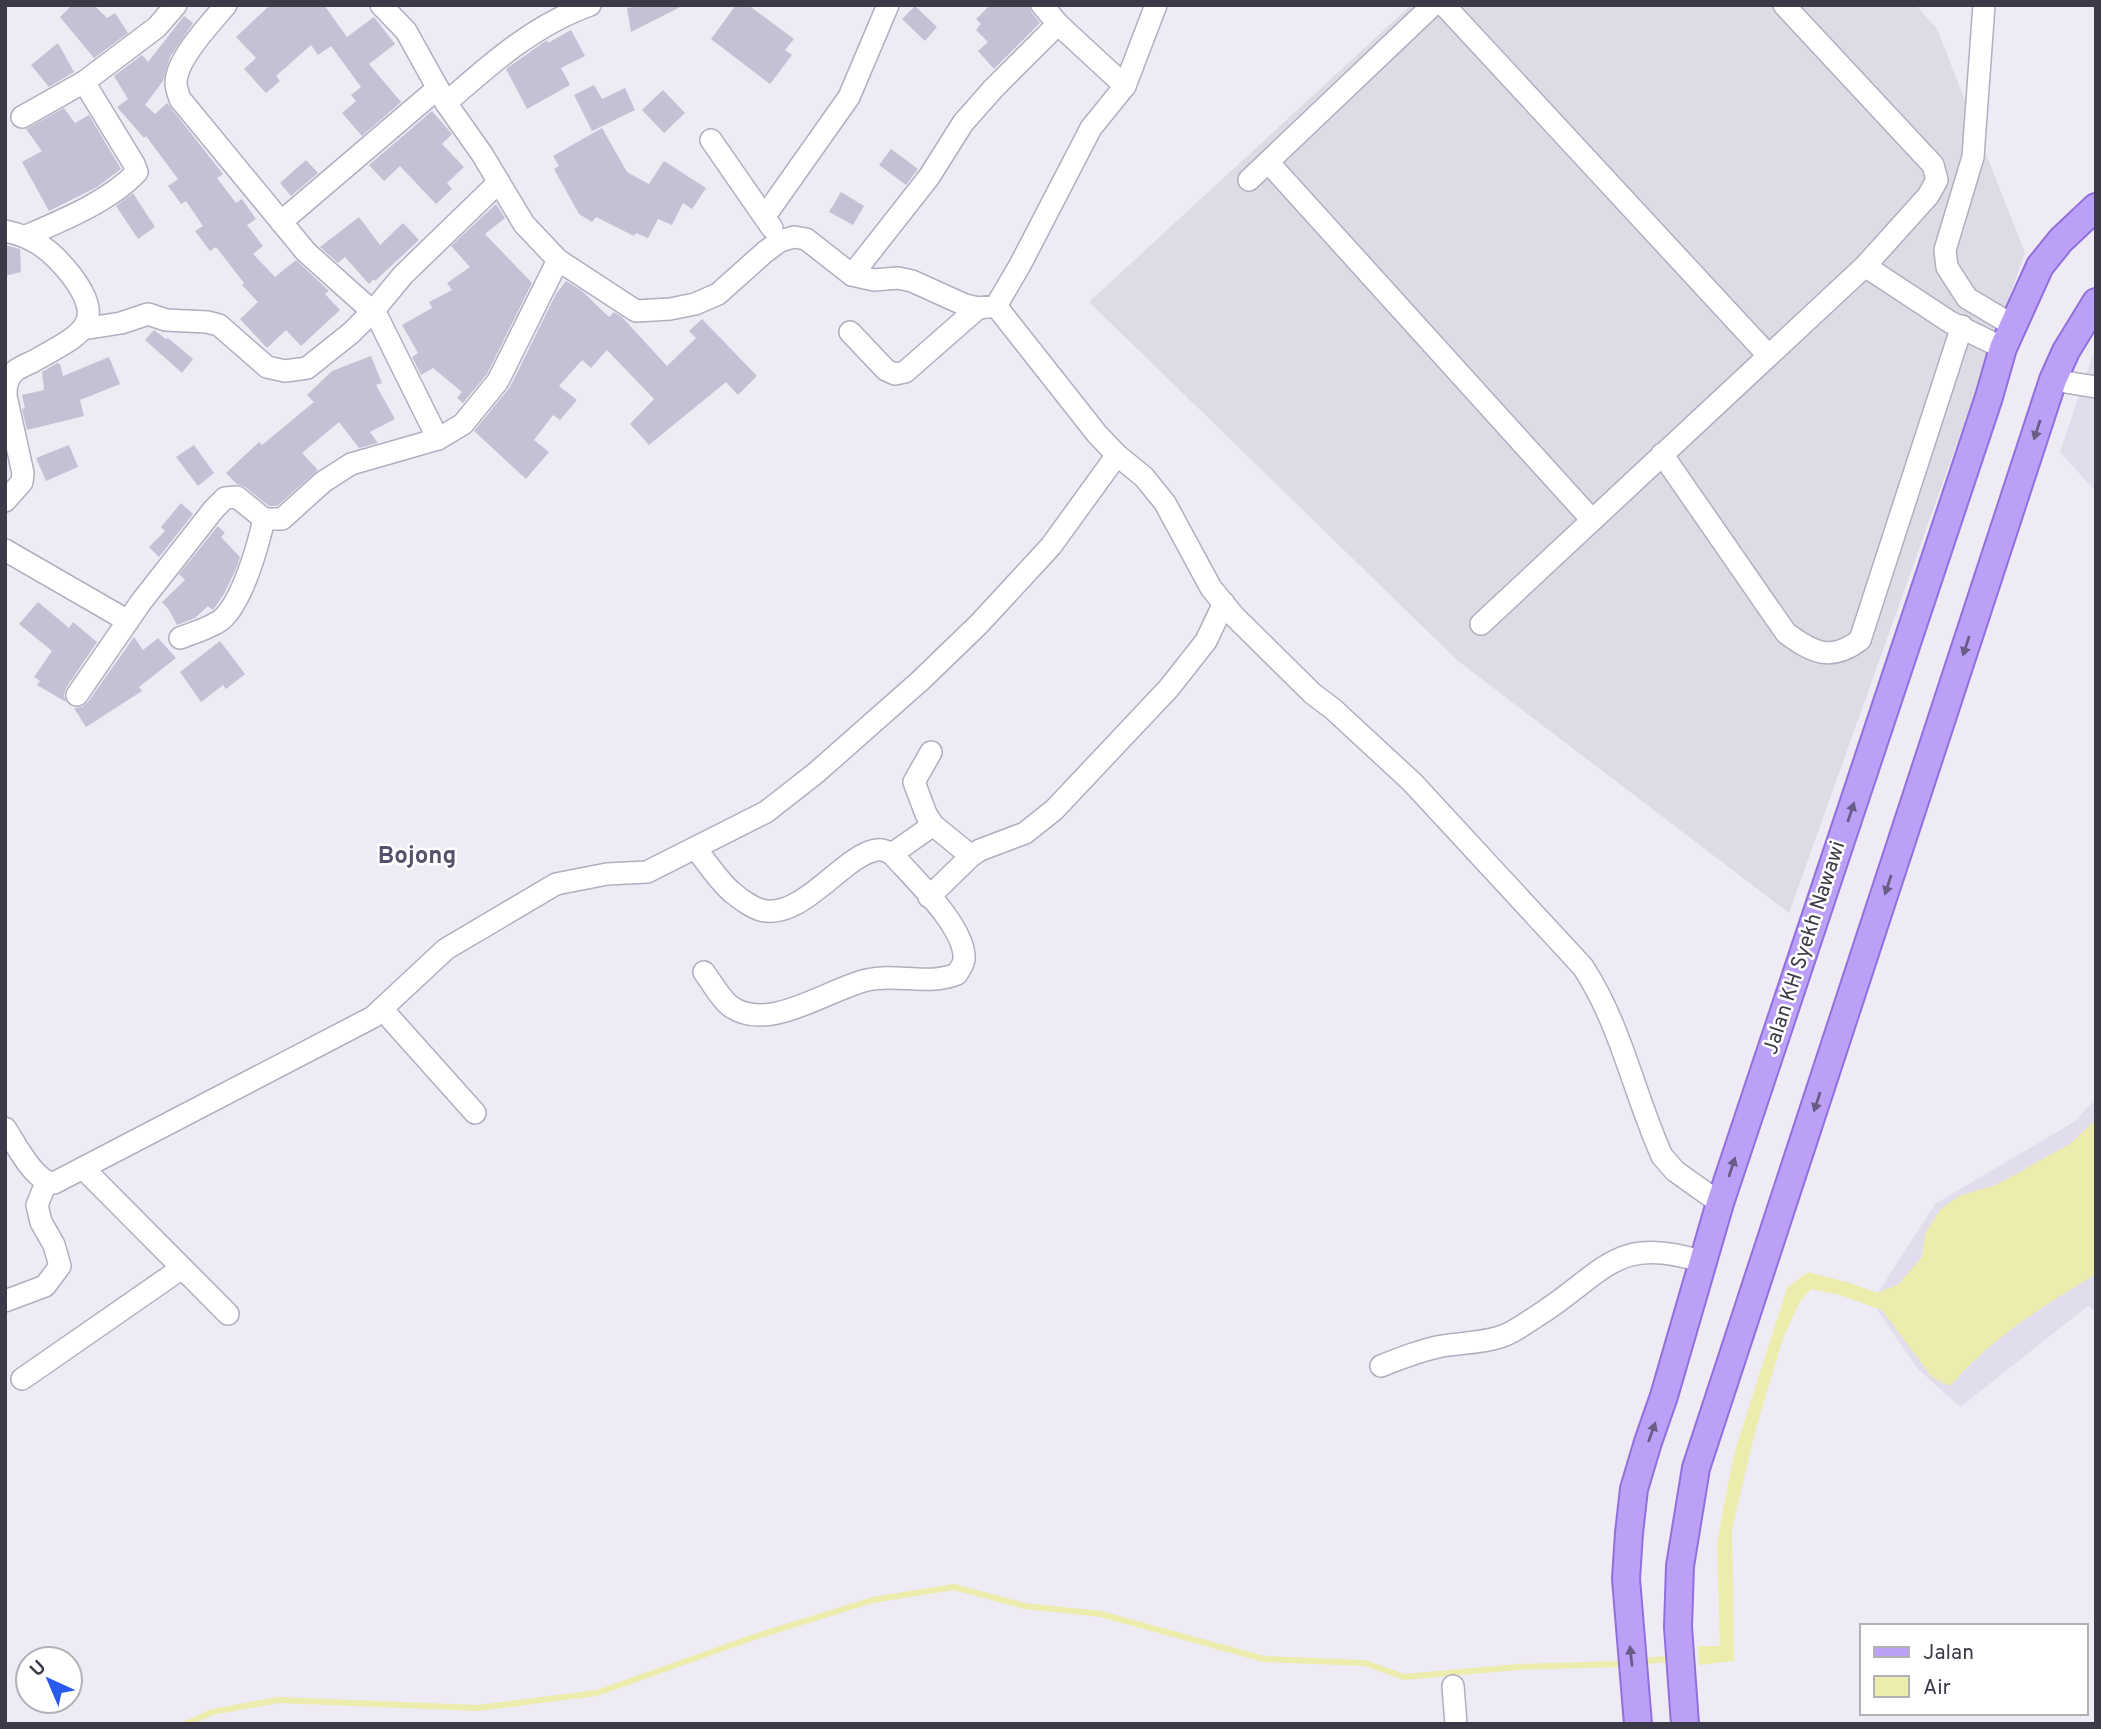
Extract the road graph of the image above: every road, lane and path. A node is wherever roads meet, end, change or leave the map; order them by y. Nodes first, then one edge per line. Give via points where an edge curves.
1 (176, 5) edge
2 (226, 5) edge
3 (382, 5) edge
4 (590, 5) edge
5 (888, 5) edge
6 (1042, 5) edge
7 (1156, 5) edge
8 (1433, 5) edge
9 (1444, 5) edge
10 (1784, 5) edge
11 (1984, 5) edge
12 (1058, 24) junction
13 (84, 82) junction
14 (1125, 86) junction
15 (442, 96) junction
16 (22, 117) dead end
17 (711, 140) dead end
18 (1268, 162) junction
19 (1249, 180) dead end
20 (499, 182) junction
21 (2096, 207) edge
22 (765, 216) junction
23 (281, 222) junction
24 (15, 233) edge
25 (780, 241) junction
26 (558, 260) junction
27 (1865, 266) junction
28 (852, 275) junction
29 (2096, 302) edge
30 (987, 307) junction
31 (374, 310) junction
32 (1962, 326) junction
33 (83, 329) junction
34 (850, 332) dead end
35 (2008, 337) junction
36 (1768, 355) junction
37 (2053, 380) junction
38 (2096, 387) edge
39 (438, 439) junction
40 (1662, 454) junction
41 (1117, 455) junction
42 (5, 501) edge
43 (264, 519) junction
44 (1592, 520) junction
45 (5, 550) edge
46 (1224, 603) junction
47 (128, 621) junction
48 (1481, 624) dead end
49 (180, 638) dead end
50 (77, 695) dead end
51 (930, 752) dead end
52 (933, 825) junction
53 (695, 848) junction
54 (892, 854) junction
55 (971, 856) junction
56 (929, 897) junction
57 (704, 972) dead end
58 (383, 1009) junction
59 (475, 1113) dead end
60 (5, 1128) edge
61 (83, 1168) junction
62 (46, 1183) junction
63 (1720, 1203) junction
64 (1703, 1262) junction
65 (182, 1268) junction
66 (5, 1301) edge
67 (228, 1314) dead end
68 (1381, 1366) dead end
69 (22, 1379) dead end
70 (1453, 1686) dead end
71 (1455, 1724) edge
72 (1638, 1724) edge
73 (1685, 1724) edge

1 - 13 street via 157,27
2 - 23 street via 181,66 175,86 186,108
3 - 15 street via 406,31
4 - 15 street via 521,40
5 - 22 street via 849,97
6 - 12 street
7 - 14 street
8 - 18 street
9 - 36 street
10 - 27 street via 1933,165 1937,180 1928,197
11 - 35 street via 1973,157 1945,250 1947,267 1967,299
12 - 14 street
12 - 28 street via 963,123 929,177
13 - 16 street
13 - 24 street via 136,172 72,215
14 - 30 street via 1091,128 1020,265
15 - 20 street
15 - 23 street
17 - 22 street
18 - 19 street
18 - 44 street
20 - 26 street via 524,224
20 - 31 street via 403,275
21 - 35 main road, Jalan KH Syekh Nawawi via 2040,266
22 - 25 street
23 - 31 street via 306,252
24 - 33 street via 57,258 86,295 90,314
25 - 26 street via 718,294 670,309 636,311
25 - 28 street via 806,239
26 - 39 street via 498,382 463,424
27 - 32 street
27 - 36 street
28 - 30 street via 912,281 965,305
29 - 37 main road
30 - 34 street via 905,372 895,374
30 - 41 street
31 - 33 street via 307,368 285,371 267,367 219,325 206,321 166,320 148,314
31 - 39 street
32 - 35 street
32 - 40 street via 1860,640 1848,649 1831,655 1803,646 1786,633
33 - 42 street via 15,371 6,383 23,473 22,482
63 -> 35 main road, Jalan KH Syekh Nawawi
36 - 40 street
37 - 38 street
37 -> 73 main road via 1696,1468 1680,1566 1678,1627
39 - 43 street via 351,464 282,519
40 - 44 street
41 - 46 street via 1144,477 1165,503 1205,578
41 - 53 street via 1051,546 920,681 766,812
43 - 47 street via 237,497 225,498
43 - 49 street via 258,547 234,603 220,620
44 - 48 street
45 - 47 street
46 - 55 street via 1206,641 1169,688 1054,810 1025,833
46 - 63 street via 1313,694 1412,782 1583,967 1610,1017 1662,1156
47 - 50 street
51 - 52 street via 914,782
52 - 54 street
52 - 55 street
53 - 54 street via 732,893 761,910 782,910 875,850
53 - 58 street via 647,872 556,884 446,949
54 - 56 street
55 - 56 street
56 - 57 street via 960,939 964,960 957,974 942,980 868,980 789,1009 751,1016 730,1006
58 - 59 street
58 - 61 street
60 - 62 street
61 - 62 street
61 - 65 street
62 - 66 street via 37,1205 60,1266 45,1286
63 - 64 main road, Jalan KH Syekh Nawawi
64 - 68 street via 1666,1253 1620,1256 1502,1337 1419,1351
72 -> 64 main road, Jalan KH Syekh Nawawi via 1626,1580 1633,1500
65 - 67 street
65 - 69 street
70 - 71 street

